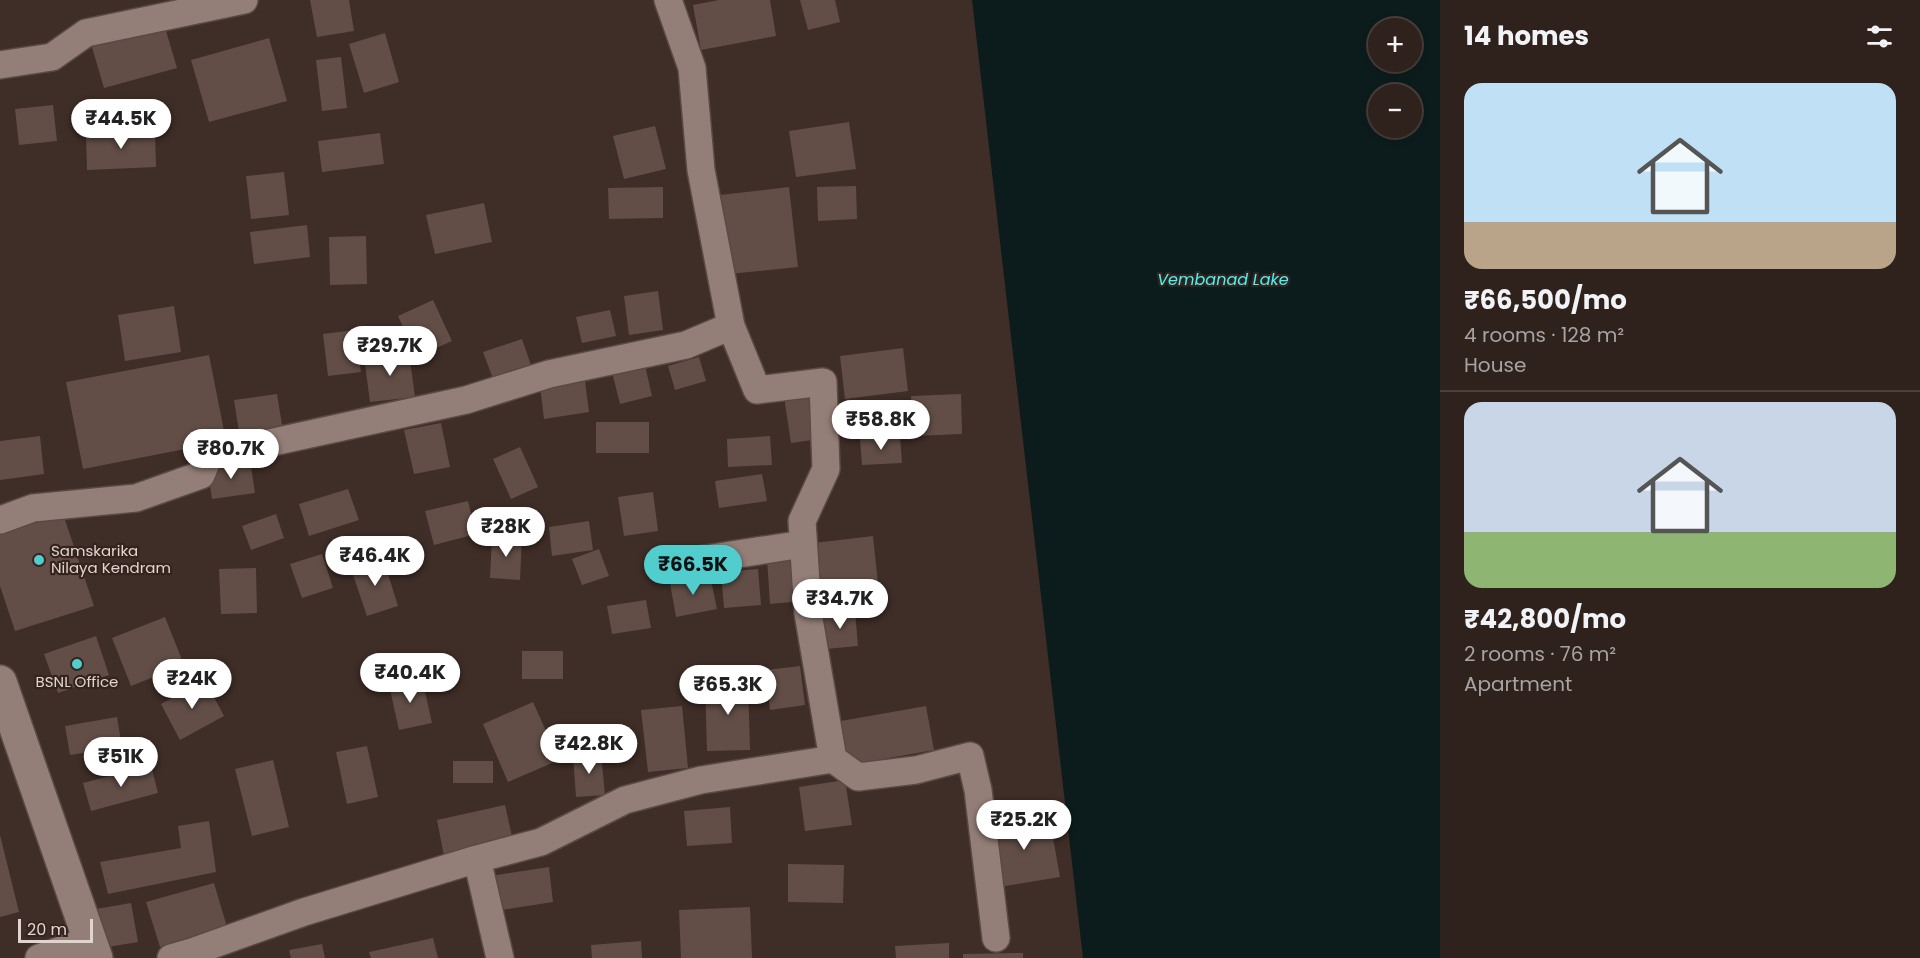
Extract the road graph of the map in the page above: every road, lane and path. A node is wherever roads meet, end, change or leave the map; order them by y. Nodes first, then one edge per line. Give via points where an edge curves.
1 (244, 0) edge
2 (668, 0) edge
3 (0, 65) edge
4 (731, 326) junction
5 (0, 520) edge
6 (803, 544) junction
7 (660, 566) dead end
8 (0, 682) edge
9 (833, 759) junction
10 (477, 859) junction
11 (996, 938) dead end
12 (93, 949) edge
13 (39, 958) edge
14 (171, 958) edge
15 (500, 958) edge

1 - 3 street via 86,33 52,57
2 - 4 street via 692,68 701,170
4 - 5 street via 686,345 549,374 466,400 209,456 201,475 136,498 33,508
4 - 6 street via 757,390 823,382 826,469 802,521
6 - 7 street
6 - 9 street via 808,613
8 - 12 main road
9 - 10 street via 701,780 625,800 541,842
9 - 11 street via 858,777 916,770 970,756 978,790
10 - 14 street
10 - 15 street
12 - 13 street

